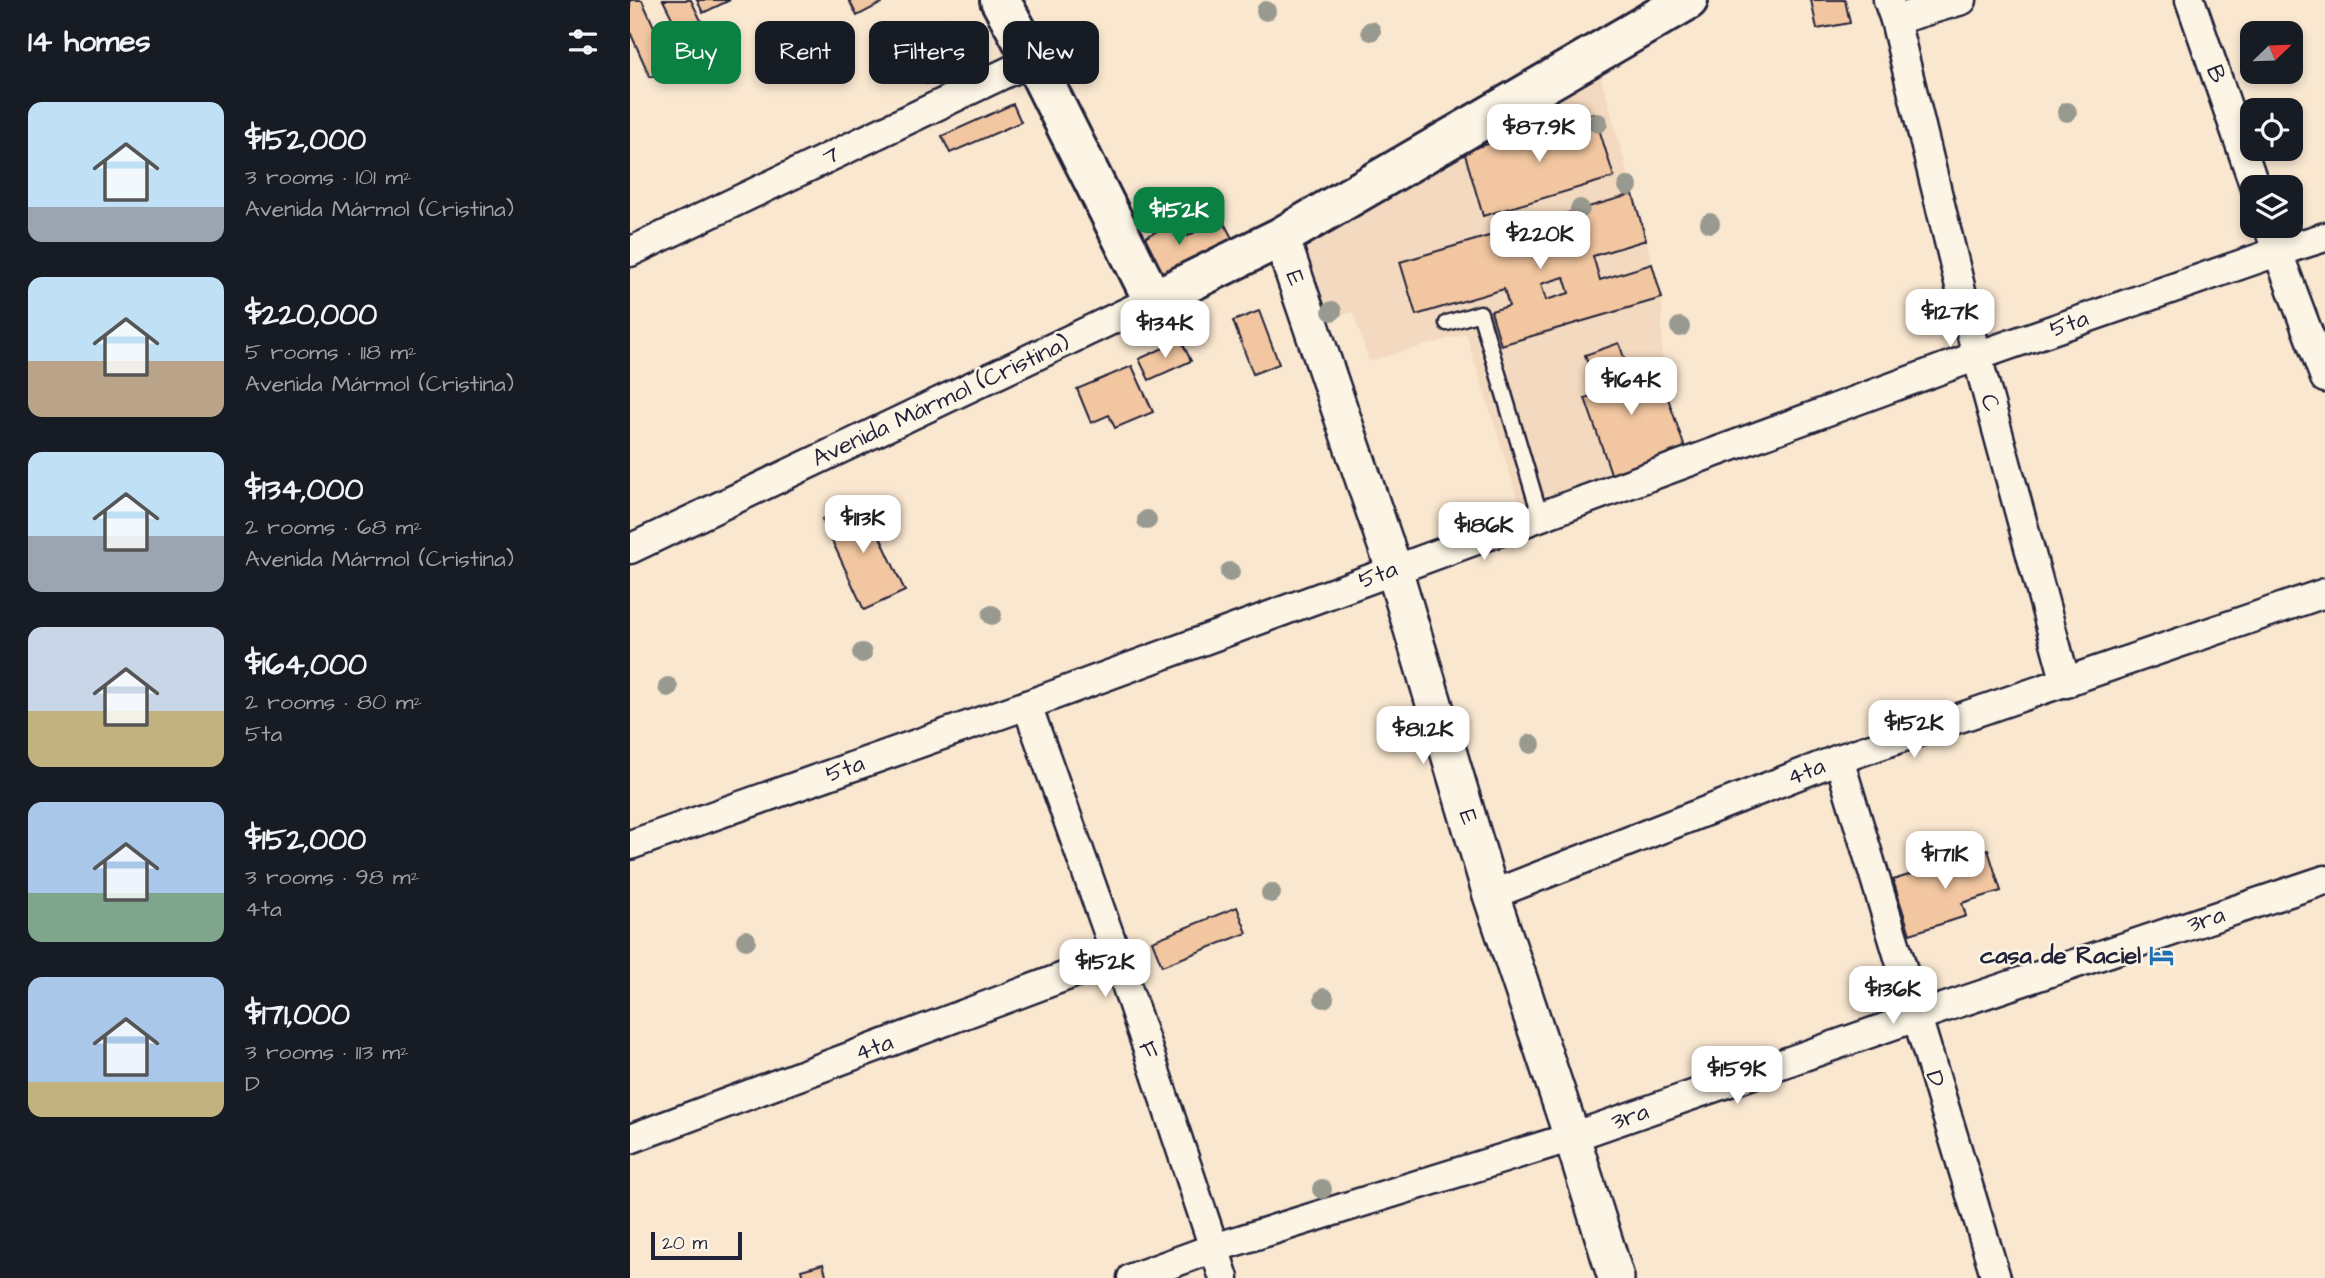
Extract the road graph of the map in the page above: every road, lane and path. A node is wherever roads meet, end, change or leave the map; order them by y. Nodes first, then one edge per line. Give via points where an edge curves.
1 (1000, 0) edge
2 (1688, 0) edge
3 (1962, 0) edge
4 (2190, 0) edge
5 (1892, 10) edge
6 (1012, 21) edge
7 (1003, 74) edge
8 (1045, 84) edge
9 (2251, 175) edge
10 (1281, 237) junction
11 (2325, 237) edge
12 (2273, 239) edge
13 (630, 252) edge
14 (1153, 300) junction
15 (1447, 323) dead end
16 (1977, 356) junction
17 (2325, 378) edge
18 (1540, 515) junction
19 (630, 549) edge
20 (1394, 569) junction
21 (2325, 593) edge
22 (2066, 682) junction
23 (1027, 705) junction
24 (1839, 759) junction
25 (630, 845) edge
26 (2325, 880) edge
27 (1491, 895) junction
28 (1117, 957) junction
29 (1916, 1017) junction
30 (1572, 1137) junction
31 (630, 1139) edge
32 (1214, 1248) junction
33 (1132, 1278) edge
34 (1224, 1278) edge
35 (1616, 1278) edge
36 (1996, 1278) edge

1 - 6 main road
2 - 10 main road, Avenida Mármol (Cristina)
3 - 5 street
4 - 9 street, B
5 - 16 street, C
7 - 13 street, 7
8 - 14 main road
10 - 14 main road, Avenida Mármol (Cristina)
10 - 20 street, E
11 - 12 street, 5ta
12 - 16 street, 5ta
12 - 17 street
14 - 19 street, Avenida Mármol (Cristina)
15 - 18 lane via 1480,313
16 - 18 street, 5ta
16 - 22 street, C
18 - 20 street, 5ta
20 - 23 street, 5ta
20 - 27 street, E
21 - 22 street, 4ta
22 - 24 street, 4ta
23 - 25 street, 5ta
23 - 28 street, F
24 - 27 street, 4ta
24 - 29 street, D
26 - 29 street, 3ra
27 - 30 street, E
28 - 31 street, 4ta
28 - 32 street, F
29 - 30 street, 3ra
29 - 36 street, D
30 - 32 street, 3ra
30 - 35 street, E
32 - 33 street, 3ra
32 - 34 street, F

